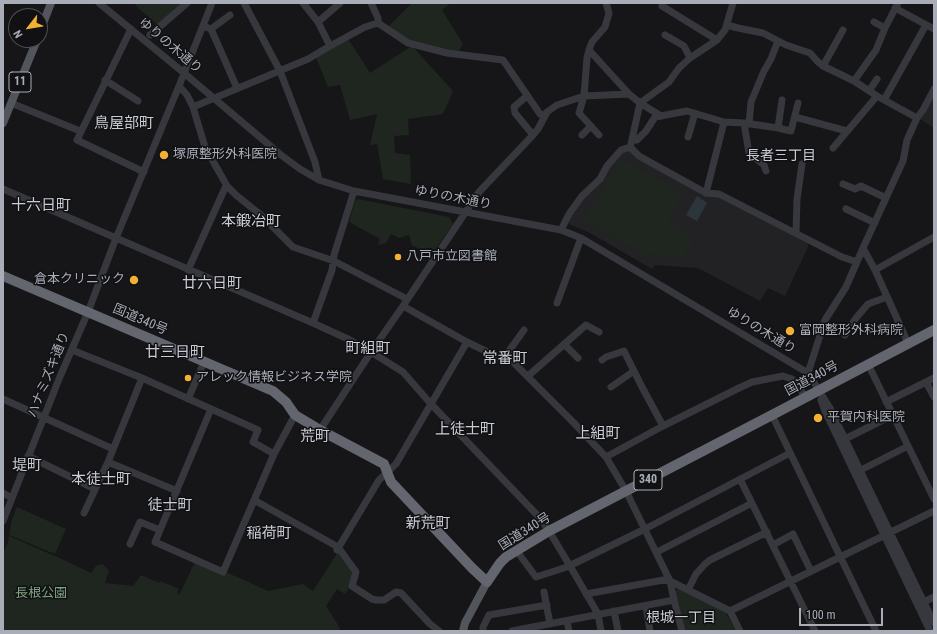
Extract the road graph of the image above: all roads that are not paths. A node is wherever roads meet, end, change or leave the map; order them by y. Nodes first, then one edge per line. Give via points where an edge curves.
1 (99, 3) edge
2 (186, 3) edge
3 (212, 3) edge
4 (244, 3) edge
5 (303, 3) edge
6 (340, 3) edge
7 (371, 3) edge
8 (606, 3) edge
9 (733, 3) edge
10 (897, 5) edge
11 (662, 6) dead end
12 (230, 15) dead end
13 (318, 22) junction
14 (874, 22) dead end
15 (378, 23) junction
16 (727, 25) junction
17 (926, 25) junction
18 (203, 26) junction
19 (884, 28) junction
20 (131, 29) junction
21 (211, 29) junction
22 (934, 29) edge
23 (843, 30) dead end
24 (150, 35) dead end
25 (664, 36) dead end
26 (717, 40) junction
27 (778, 41) junction
28 (330, 46) junction
29 (33, 48) edge
30 (589, 50) junction
31 (690, 58) junction
32 (823, 66) junction
33 (280, 71) junction
34 (184, 73) junction
35 (877, 79) dead end
36 (105, 80) junction
37 (854, 81) junction
38 (179, 86) junction
39 (237, 88) junction
40 (934, 89) edge
41 (868, 91) junction
42 (629, 94) junction
43 (527, 96) junction
44 (584, 96) junction
45 (877, 96) junction
46 (213, 98) junction
47 (782, 100) dead end
48 (884, 100) junction
49 (138, 101) dead end
50 (11, 103) junction
51 (640, 103) junction
52 (798, 104) dead end
53 (193, 107) junction
54 (695, 113) junction
55 (545, 115) junction
56 (661, 116) junction
57 (795, 117) junction
58 (917, 118) junction
59 (724, 122) junction
60 (3, 123) edge
61 (746, 123) junction
62 (591, 126) junction
63 (778, 128) junction
64 (80, 131) junction
65 (847, 132) junction
66 (533, 135) junction
67 (582, 135) dead end
68 (599, 135) dead end
69 (688, 137) dead end
70 (631, 144) junction
71 (833, 148) dead end
72 (802, 164) dead end
73 (766, 171) dead end
74 (144, 172) junction
75 (319, 180) junction
76 (843, 184) dead end
77 (227, 186) junction
78 (3, 189) edge
79 (354, 192) junction
80 (706, 193) junction
81 (886, 198) junction
82 (846, 210) dead end
83 (465, 212) junction
84 (875, 223) junction
85 (561, 230) junction
86 (796, 233) junction
87 (934, 237) edge
88 (116, 238) junction
89 (581, 238) junction
90 (863, 248) junction
91 (334, 261) junction
92 (857, 262) junction
93 (188, 270) junction
94 (875, 270) junction
95 (3, 276) edge
96 (887, 297) junction
97 (405, 302) junction
98 (557, 303) dead end
99 (88, 312) junction
100 (314, 323) junction
101 (524, 330) dead end
102 (934, 330) edge
103 (599, 332) dead end
104 (845, 335) dead end
105 (468, 342) junction
106 (564, 344) junction
107 (908, 344) junction
108 (72, 350) junction
109 (371, 352) junction
110 (506, 355) junction
111 (578, 358) dead end
112 (602, 360) dead end
113 (204, 362) junction
114 (868, 364) junction
115 (634, 371) junction
116 (808, 373) junction
117 (528, 376) junction
118 (142, 378) junction
119 (934, 378) edge
120 (926, 382) junction
121 (612, 387) dead end
122 (818, 390) junction
123 (806, 397) junction
124 (934, 397) edge
125 (3, 399) edge
126 (188, 399) junction
127 (886, 402) junction
128 (431, 404) junction
129 (211, 409) junction
130 (295, 415) junction
131 (772, 415) junction
132 (893, 415) junction
133 (44, 418) junction
134 (663, 426) junction
135 (320, 430) junction
136 (845, 439) junction
137 (908, 446) junction
138 (113, 449) junction
139 (790, 453) junction
140 (274, 454) junction
141 (28, 456) junction
142 (606, 457) junction
143 (108, 462) junction
144 (388, 471) junction
145 (858, 472) junction
146 (740, 479) junction
147 (95, 488) junction
148 (177, 491) junction
149 (626, 491) junction
150 (3, 493) edge
151 (12, 498) junction
152 (934, 499) edge
153 (254, 500) junction
154 (752, 503) junction
155 (934, 511) edge
156 (84, 513) dead end
157 (3, 520) edge
158 (645, 529) junction
159 (160, 530) junction
160 (549, 530) junction
161 (767, 532) junction
162 (887, 533) junction
163 (130, 544) dead end
164 (773, 545) junction
165 (337, 548) junction
166 (516, 550) junction
167 (657, 552) junction
168 (840, 556) junction
169 (570, 566) junction
170 (811, 570) junction
171 (670, 580) junction
172 (790, 581) junction
173 (487, 582) junction
174 (688, 590) junction
175 (544, 592) dead end
176 (586, 594) junction
177 (934, 597) edge
178 (674, 600) junction
179 (924, 602) junction
180 (547, 605) junction
181 (646, 606) junction
182 (614, 611) junction
183 (730, 611) junction
184 (598, 614) junction
185 (567, 620) junction
186 (934, 623) edge
187 (550, 624) junction
188 (524, 630) edge
189 (439, 631) edge
190 (463, 631) edge
191 (483, 631) edge
192 (512, 631) edge
193 (569, 631) edge
194 (601, 631) edge
195 (618, 631) edge
196 (650, 631) edge
197 (682, 631) edge
198 (740, 631) edge
199 (815, 631) edge
200 (876, 631) edge
201 (930, 631) edge

1 - 20 street, ゆりの木通り
2 - 24 street
3 - 18 street, ハナミズキ通り
4 - 33 street
5 - 13 street
6 - 13 street
7 - 15 street
8 - 30 street via 610,13
9 - 16 street
10 - 17 street
10 - 19 street
11 - 26 street
12 - 21 street
13 - 28 street
14 - 19 street
15 - 28 street via 365,27
15 - 43 street via 408,43 447,53 503,60
16 - 26 street
16 - 27 street via 763,33
17 - 22 street
17 - 48 street
18 - 21 street
18 - 34 street, ハナミズキ通り
19 - 37 street via 876,50
20 - 34 street, ゆりの木通り
20 - 36 street
21 - 39 street
23 - 32 street
25 - 31 street via 684,46
26 - 31 street
27 - 32 street via 810,53
27 - 61 street via 751,102
28 - 33 street
29 - 50 main road, 11
30 - 42 street
30 - 44 street
31 - 51 street via 669,82
32 - 37 street
33 - 39 street
33 - 75 street via 315,162
34 - 38 street, ハナミズキ通り
34 - 46 street, ゆりの木通り
35 - 41 street
36 - 49 street
36 - 64 street
37 - 41 street
38 - 53 street
38 - 74 street, ハナミズキ通り
39 - 46 street
40 - 58 street
41 - 45 street
42 - 44 street
42 - 51 street
43 - 55 street via 540,114
43 - 66 street via 514,107 515,113
44 - 55 street via 558,105
44 - 62 street via 579,113
45 - 48 street
45 - 65 street
46 - 53 street
46 - 75 street, ゆりの木通り via 281,155
47 - 63 street
48 - 58 street
50 - 60 main road, 11
50 - 64 street
51 - 56 street
51 - 70 street
52 - 57 street
53 - 77 street via 205,147
54 - 56 street via 687,111
54 - 59 street
54 - 69 street
55 - 66 street
56 - 70 street via 655,117 646,131
57 - 63 street via 791,131
57 - 65 street
58 - 81 street via 907,140 903,161
59 - 61 street
59 - 80 street
61 - 63 street
61 - 73 street via 750,153 764,165
62 - 67 street
62 - 68 street
64 - 74 street via 77,140
65 - 71 street
66 - 83 street via 479,192
70 - 80 street via 639,156
70 - 85 street via 621,150 600,179 582,196
72 - 86 street
74 - 88 street, ハナミズキ通り
75 - 79 street, ゆりの木通り
76 - 81 street via 855,189 861,186
77 - 91 street via 293,247
77 - 93 street
78 - 88 street
79 - 83 street, ゆりの木通り
79 - 91 street
80 - 86 street via 719,194
81 - 84 street
82 - 84 street
83 - 85 street, ゆりの木通り
83 - 97 street
84 - 90 street
85 - 89 street, ゆりの木通り
86 - 92 street
87 - 94 street
88 - 93 street
88 - 99 street, ハナミズキ通り
89 - 98 street
89 - 116 street, ゆりの木通り
90 - 92 street
90 - 94 street
91 - 97 street
91 - 100 street
92 - 116 street via 846,287 825,320
93 - 100 street
94 - 96 street
95 - 99 highway, 国道340号
96 - 104 street via 868,304
96 - 107 street
97 - 105 street
97 - 109 street
99 - 108 street, ハナミズキ通り
99 - 113 highway, 国道340号
100 - 109 street
101 - 110 street
102 - 107 highway, 国道340号 / 340
103 - 106 street via 586,325
105 - 110 street via 500,358
105 - 128 street
106 - 111 street
106 - 117 street
107 - 114 highway, 国道340号 / 340
108 - 118 street
108 - 133 street, ハナミズキ通り
109 - 128 street via 403,372
109 - 135 street
110 - 117 street
112 - 115 street via 624,351
113 - 126 street
113 - 130 highway, 国道340号 via 274,391
114 - 122 highway, 国道340号 / 340
114 - 127 street
115 - 121 street
115 - 134 street
116 - 122 street, ゆりの木通り
117 - 142 street
118 - 126 street
118 - 138 street
119 - 120 street
120 - 124 street
120 - 127 street
122 - 123 highway, 国道340号 / 340
122 - 136 street, ゆりの木通り
122 - 145 street, ゆりの木通り via 825,411
123 - 131 highway, 国道340号 / 340
123 - 134 street via 792,379 783,376 752,382
125 - 133 street
126 - 129 street
127 - 132 street
128 - 144 street via 396,464
128 - 160 street
129 - 140 street via 258,430 254,442
129 - 148 street
130 - 135 highway, 国道340号
130 - 140 street
131 - 139 street
131 - 149 highway, 国道340号 / 340
132 - 136 street
132 - 137 street
133 - 138 street
133 - 141 street, ハナミズキ通り
134 - 142 street
135 - 144 highway, 国道340号 via 384,464
136 - 145 street, ゆりの木通り
137 - 145 street
137 - 152 street
138 - 143 street
139 - 146 street
139 - 168 street
140 - 153 street
141 - 147 street
141 - 151 street, ハナミズキ通り
142 - 149 street
143 - 147 street
143 - 148 street
144 - 165 street via 379,480
144 - 173 highway, 国道340号 via 391,482
145 - 162 street, ゆりの木通り
146 - 154 street
146 - 158 street
147 - 156 street
148 - 159 street
149 - 158 street
149 - 160 highway, 国道340号 / 340
150 - 151 street
151 - 157 street, ハナミズキ通り
153 - 159 street via 223,572 155,542
153 - 165 street
154 - 161 street
154 - 167 street
155 - 162 street
158 - 167 street
158 - 169 street
159 - 163 street via 140,522
160 - 166 highway, 国道340号 / 340
160 - 169 street
161 - 164 street
161 - 174 street via 710,560 696,574
162 - 168 street
162 - 179 street, ゆりの木通り
162 - 201 street, ゆりの木通り
164 - 170 street via 793,534
164 - 172 street
165 - 189 street via 356,572 352,586 376,600 384,600 396,592 402,593
166 - 169 street via 536,577
166 - 173 highway, 国道340号 / 340 via 500,563
167 - 171 street
168 - 170 street
168 - 200 street
169 - 176 street
170 - 172 street
171 - 174 street
171 - 176 street
171 - 178 street
172 - 183 street
172 - 199 street
173 - 190 main road via 464,623
174 - 183 street
175 - 180 street
176 - 184 street
177 - 179 street
178 - 181 street
178 - 197 street
179 - 186 street, ゆりの木通り
180 - 187 street
180 - 191 street via 489,616
181 - 182 street
181 - 196 street
182 - 184 street
182 - 195 street
183 - 198 street
184 - 185 street
184 - 194 street
185 - 187 street
185 - 193 street
187 - 188 street
188 - 192 street

